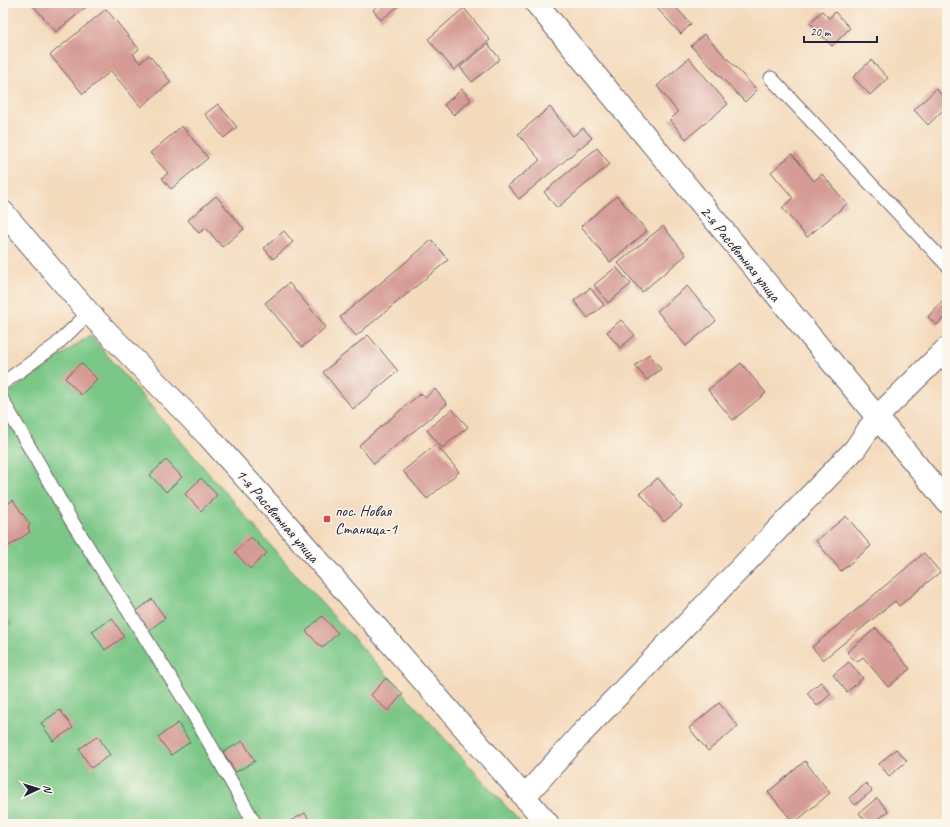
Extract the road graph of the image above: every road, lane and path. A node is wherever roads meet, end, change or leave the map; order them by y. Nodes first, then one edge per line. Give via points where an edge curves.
1 (536, 3) edge
2 (771, 78) dead end
3 (3, 212) edge
4 (947, 265) edge
5 (89, 313) junction
6 (947, 348) edge
7 (3, 383) edge
8 (3, 401) edge
9 (877, 417) junction
10 (947, 502) edge
11 (524, 797) junction
12 (255, 824) edge
13 (548, 824) edge

1 - 9 street, 2-я Рассветная улица
2 - 4 lane
3 - 5 street, 1-я Рассветная улица
5 - 7 lane via 56,345
5 - 11 street, 1-я Рассветная улица via 208,436
6 - 9 street
8 - 12 lane via 71,520 192,712
9 - 10 street, 2-я Рассветная улица
9 - 11 street via 855,449 581,734
11 - 13 street, 1-я Рассветная улица

